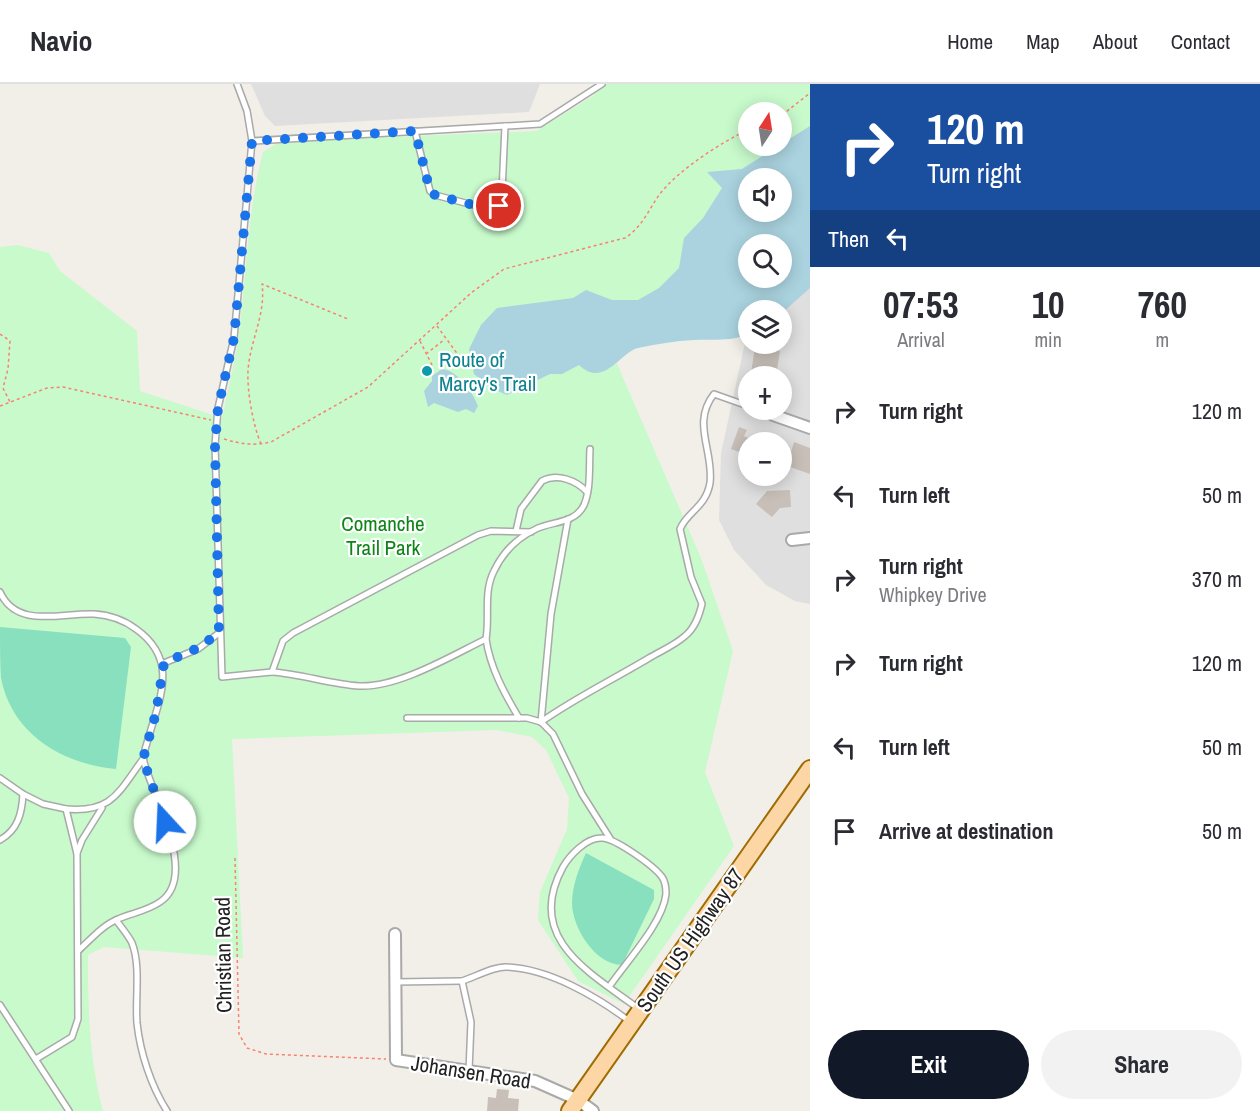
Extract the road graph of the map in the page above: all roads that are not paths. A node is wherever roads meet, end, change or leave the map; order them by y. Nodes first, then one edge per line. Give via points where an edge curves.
1 (237, 84) edge
2 (602, 84) edge
3 (505, 126) junction
4 (415, 131) junction
5 (252, 141) junction
6 (738, 402) edge
7 (785, 420) edge
8 (810, 428) edge
9 (590, 449) dead end
10 (587, 492) junction
11 (568, 519) junction
12 (516, 531) junction
13 (531, 532) junction
14 (810, 538) edge
15 (792, 540) dead end
16 (0, 592) edge
17 (219, 633) junction
18 (486, 639) junction
19 (164, 663) junction
20 (272, 672) junction
21 (407, 718) dead end
22 (519, 718) junction
23 (542, 722) junction
24 (143, 759) junction
25 (810, 769) edge
26 (0, 778) edge
27 (22, 794) junction
28 (102, 808) junction
29 (66, 809) junction
30 (0, 840) edge
31 (611, 840) junction
32 (77, 854) junction
33 (116, 920) junction
34 (394, 934) dead end
35 (79, 950) junction
36 (462, 981) junction
37 (395, 982) junction
38 (609, 987) junction
39 (0, 1005) edge
40 (636, 1017) junction
41 (36, 1059) junction
42 (469, 1072) junction
43 (574, 1105) edge
44 (69, 1111) edge
45 (166, 1111) edge
46 (593, 1111) edge

1 - 5 lane
2 - 3 lane via 540,124
3 - 4 lane
3 - 4 lane via 502,192 499,206 492,210 430,191
4 - 5 lane
5 - 17 lane via 234,338 216,436
6 - 23 lane via 714,394 707,403 702,420 710,485 696,512 680,529 702,604 694,625 686,636
7 - 8 street
9 - 10 lane
10 - 11 lane via 583,506
10 - 12 lane via 575,481 542,481 521,509
11 - 13 lane
11 - 23 lane via 551,614
12 - 13 lane
12 - 20 lane via 478,535 293,633 283,641
13 - 18 lane via 504,552 493,572 488,587
14 - 15 street
16 - 19 lane via 15,611 46,618 94,614 117,618 138,630
17 - 19 lane via 198,648
17 - 20 lane via 222,677
18 - 20 lane via 424,668 376,684 360,686
18 - 22 lane via 488,655
19 - 24 lane
21 - 22 lane
22 - 23 lane
23 - 31 lane via 553,734 582,794
24 - 28 lane
24 - 33 lane via 171,839 177,875 162,901
25 - 40 main road, South US Highway 87
26 - 27 lane
27 - 29 lane
27 - 30 lane via 22,813 10,835
28 - 29 lane
28 - 32 lane
29 - 32 lane
31 - 38 lane via 651,866 666,887 663,909
31 - 38 lane via 594,839 566,861 551,897 550,915 563,946
32 - 35 lane
33 - 35 lane
33 - 45 lane via 135,956 141,1046
34 - 37 street
35 - 41 lane via 78,1019 72,1037
36 - 37 lane
36 - 40 lane via 505,967 535,972
36 - 42 lane via 471,1022
37 - 42 street, Johansen Road via 396,1059
38 - 40 lane
39 - 41 lane
40 - 43 main road, South US Highway 87
41 - 44 lane
42 - 43 street, Johansen Road via 535,1081
43 - 46 street, Johansen Road

